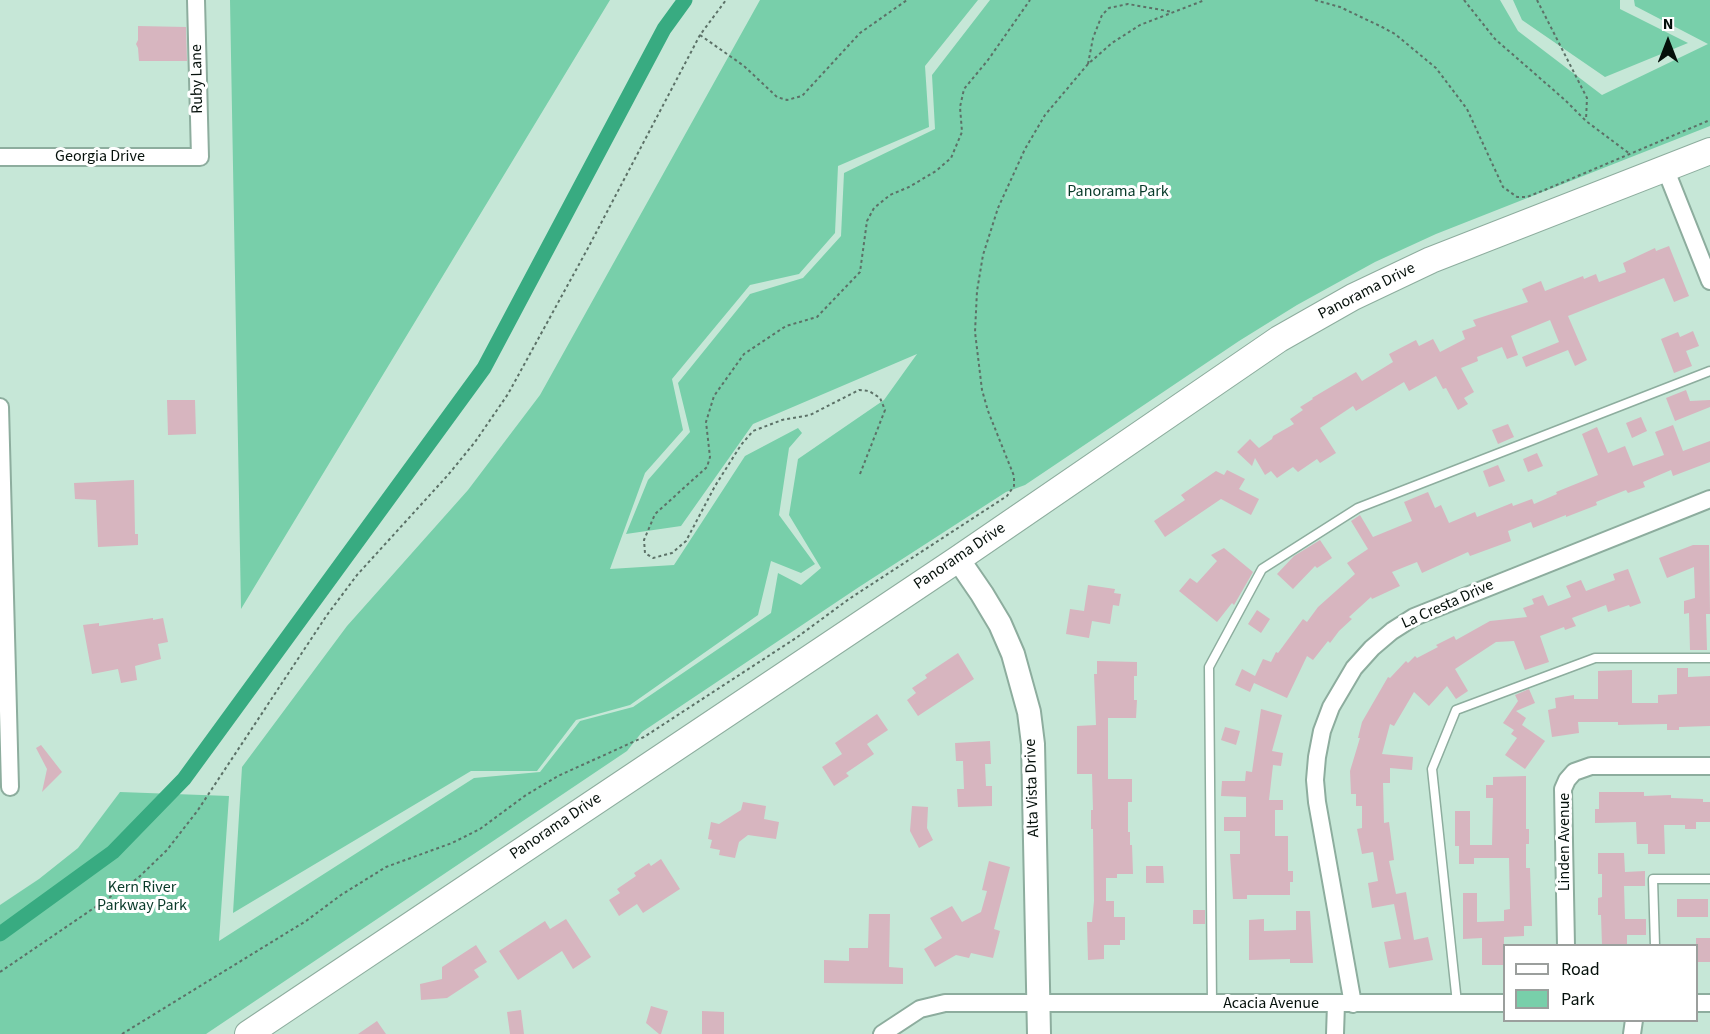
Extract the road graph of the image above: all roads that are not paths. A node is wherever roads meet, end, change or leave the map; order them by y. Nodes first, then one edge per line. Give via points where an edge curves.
1 (196, 0) edge
2 (1710, 151) edge
3 (0, 157) edge
4 (200, 157) joint
5 (1665, 168) junction
6 (1710, 281) edge
7 (1710, 371) edge
8 (0, 407) edge
9 (1710, 499) edge
10 (958, 559) junction
11 (1710, 658) edge
12 (1710, 766) edge
13 (9, 787) dead end
14 (1710, 879) edge
15 (1566, 944) edge
16 (1655, 944) edge
17 (1457, 1003) junction
18 (1503, 1003) edge
19 (1212, 1004) junction
20 (1345, 1004) junction
21 (1038, 1005) junction
22 (248, 1034) edge
23 (882, 1034) edge
24 (1039, 1034) edge
25 (1335, 1034) edge

1 - 4 street, Ruby Lane
2 - 5 main road, Panorama Drive
3 - 4 street, Georgia Drive
5 - 6 street
5 - 10 main road, Panorama Drive via 1431,260 1353,297 1279,339
7 - 19 lane via 1358,508 1262,570 1209,668
8 - 13 street
9 - 20 street, La Cresta Drive via 1414,617 1372,648 1354,668 1322,731 1316,780
10 - 21 street, Alta Vista Drive via 1000,624 1029,712 1033,744
10 - 22 main road, Panorama Drive
11 - 17 lane via 1595,658 1456,710 1432,769
12 - 15 street, Linden Avenue via 1591,766 1574,771 1563,789
14 - 16 lane via 1653,879
17 - 18 street, Acacia Avenue
17 - 20 street, Acacia Avenue
19 - 20 street, Acacia Avenue
19 - 21 street, Acacia Avenue
20 - 25 street, La Cresta Drive
21 - 23 street, Acacia Avenue via 945,1003 920,1009
21 - 24 street, Alta Vista Drive

